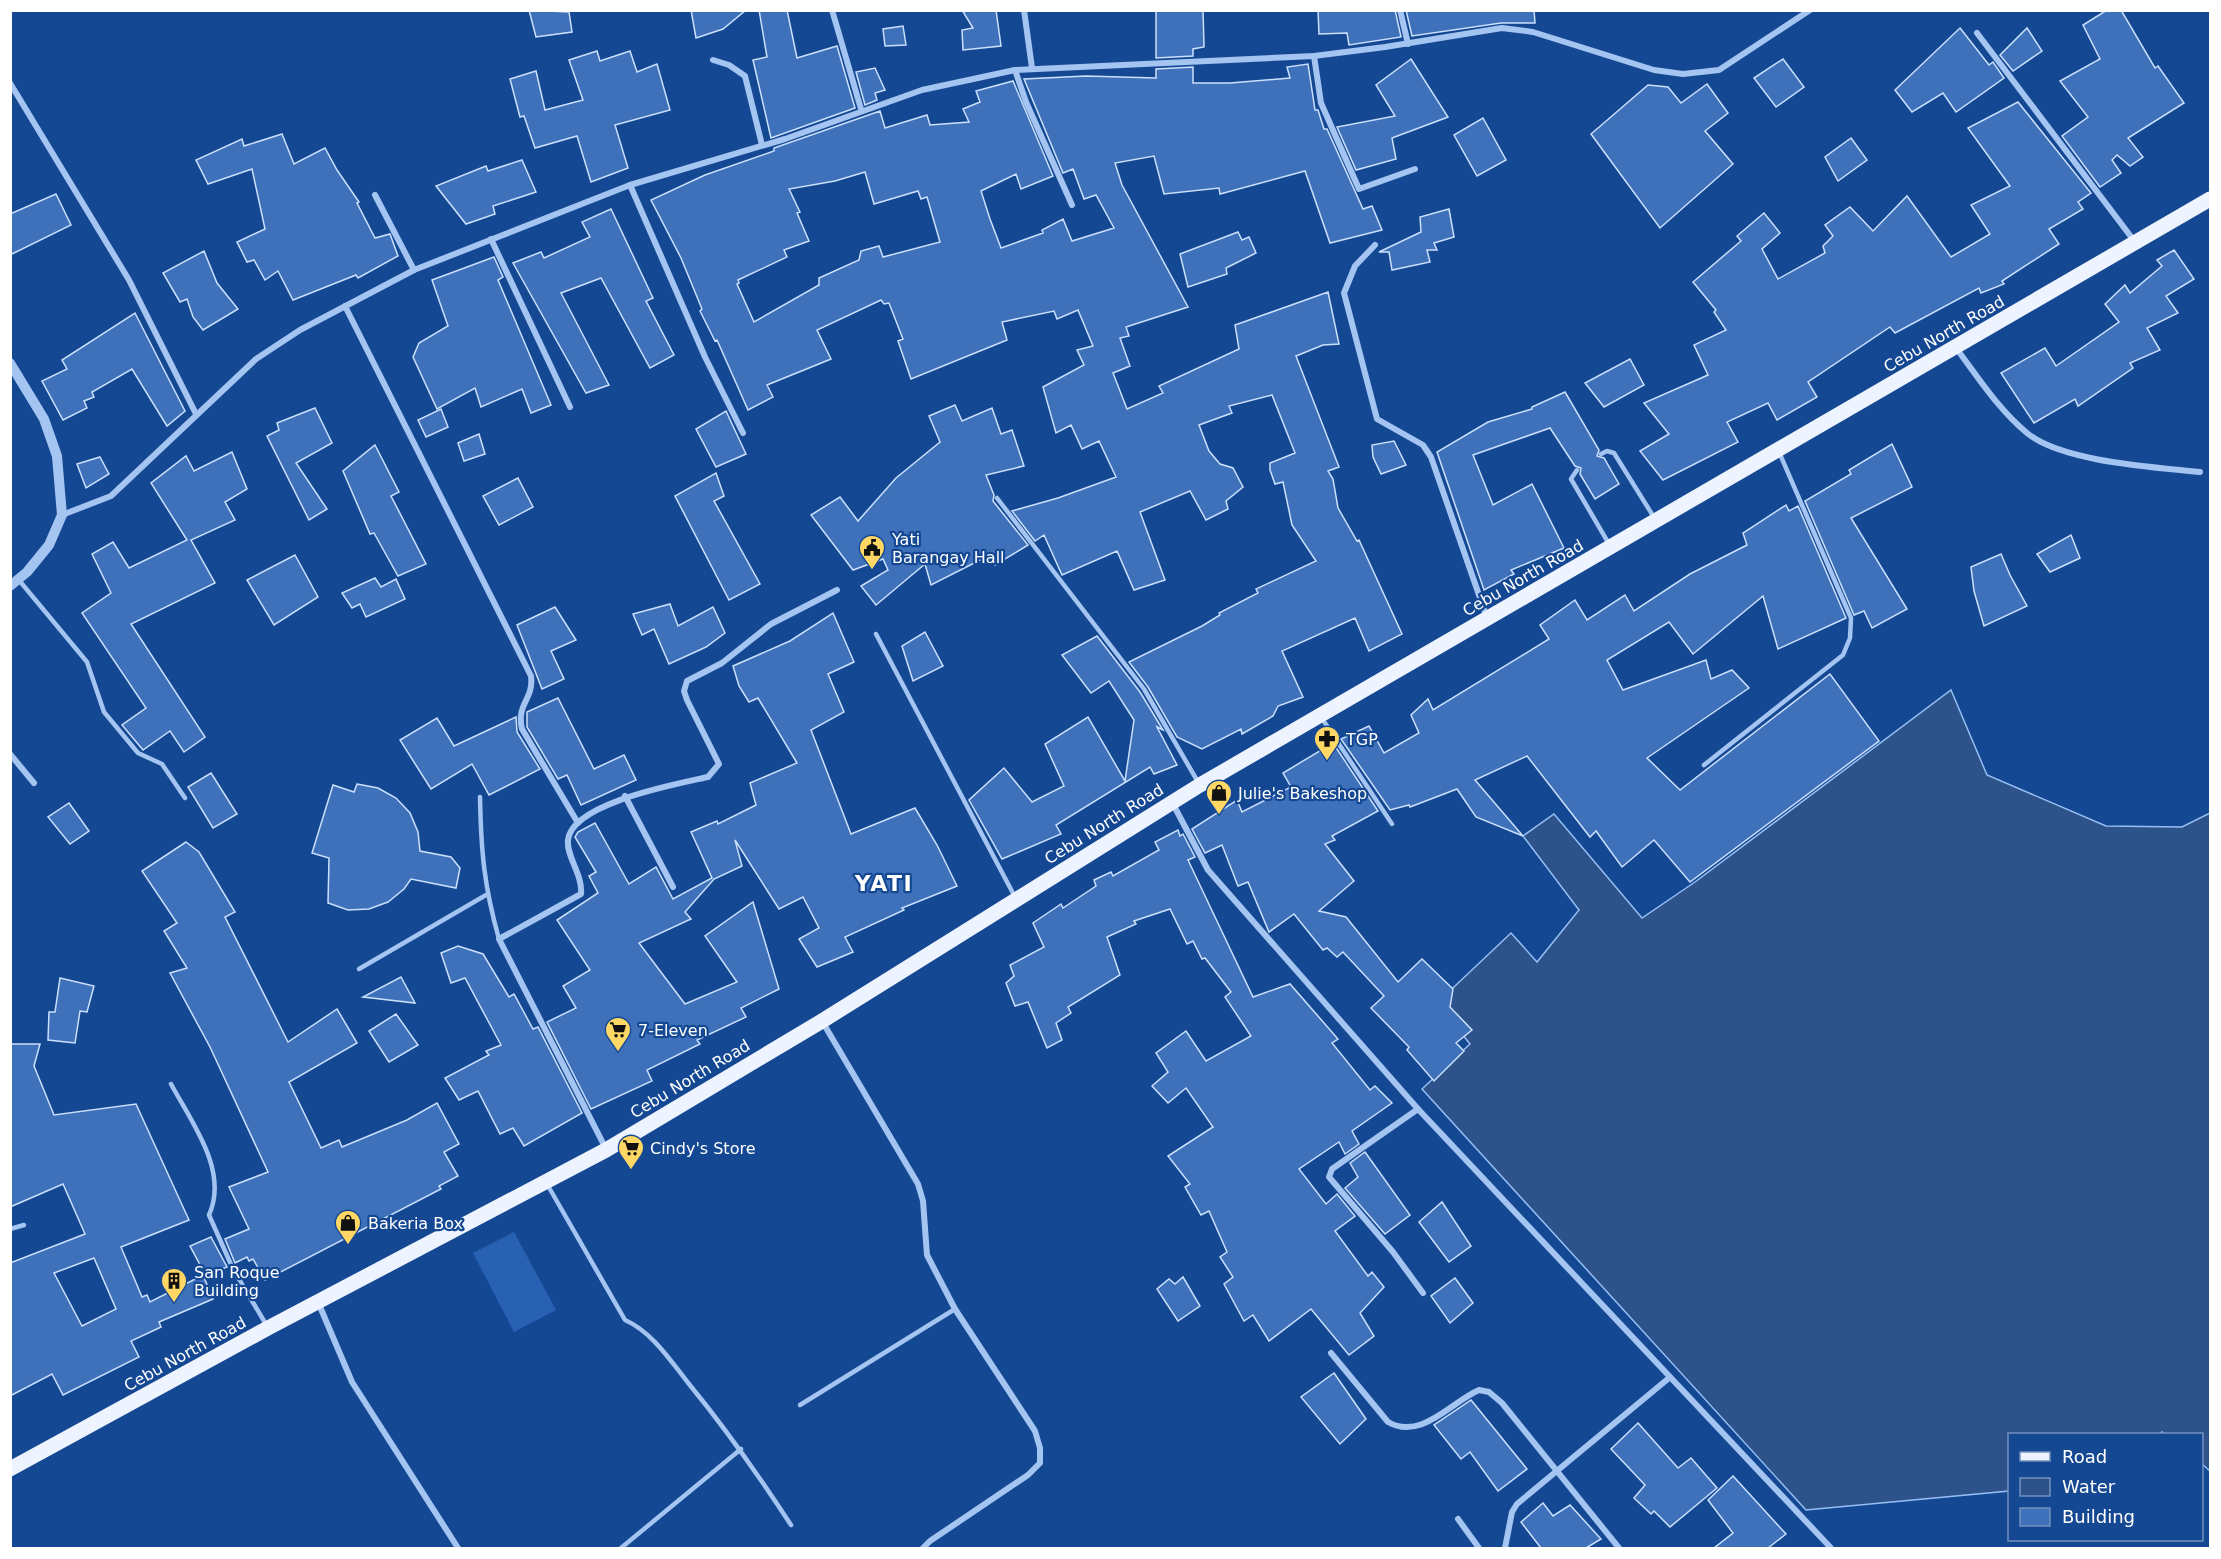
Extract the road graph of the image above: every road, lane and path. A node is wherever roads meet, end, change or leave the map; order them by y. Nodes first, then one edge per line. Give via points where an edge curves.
1 (832, 10) edge
2 (1024, 10) edge
3 (1400, 10) edge
4 (1810, 10) edge
5 (1977, 33) dead end
6 (1408, 44) junction
7 (1314, 56) junction
8 (713, 60) dead end
9 (1032, 68) junction
10 (1015, 70) junction
11 (10, 83) edge
12 (861, 109) junction
13 (762, 146) junction
14 (1415, 170) dead end
15 (630, 185) junction
16 (375, 195) dead end
17 (2211, 199) edge
18 (1072, 205) dead end
19 (492, 239) junction
20 (2135, 243) junction
21 (1376, 245) dead end
22 (414, 270) junction
23 (345, 306) junction
24 (1956, 347) junction
25 (10, 363) edge
26 (570, 407) dead end
27 (196, 414) junction
28 (743, 433) dead end
29 (1779, 451) junction
30 (1601, 454) dead end
31 (1577, 470) dead end
32 (2200, 472) dead end
33 (997, 498) dead end
34 (62, 515) junction
35 (1656, 521) junction
36 (1611, 548) junction
37 (14, 583) edge
38 (837, 590) dead end
39 (1488, 619) junction
40 (876, 634) dead end
41 (1320, 715) junction
42 (10, 754) edge
43 (1704, 765) dead end
44 (34, 783) dead end
45 (1200, 785) junction
46 (625, 796) junction
47 (480, 797) dead end
48 (185, 798) dead end
49 (1173, 804) junction
50 (578, 822) junction
51 (1392, 824) dead end
52 (673, 886) dead end
53 (486, 895) junction
54 (1016, 899) junction
55 (499, 939) junction
56 (359, 969) dead end
57 (822, 1021) junction
58 (171, 1084) dead end
59 (1418, 1109) junction
60 (606, 1150) junction
61 (546, 1183) junction
62 (24, 1225) dead end
63 (10, 1228) edge
64 (1423, 1293) dead end
65 (318, 1302) junction
66 (955, 1309) junction
67 (268, 1328) junction
68 (1331, 1353) dead end
69 (1669, 1378) junction
70 (800, 1405) dead end
71 (741, 1449) junction
72 (10, 1469) edge
73 (1558, 1472) junction
74 (1458, 1519) dead end
75 (791, 1525) dead end
76 (458, 1548) edge
77 (621, 1548) edge
78 (923, 1548) edge
79 (1479, 1548) edge
80 (1505, 1548) edge
81 (1619, 1548) edge
82 (1831, 1548) edge

1 - 12 street
2 - 9 street
3 - 6 street
4 - 6 street via 1719,70 1683,74 1654,70 1533,32 1502,28
5 - 20 street
6 - 7 street
7 - 9 street
7 - 14 street via 1321,103 1359,189
8 - 13 street via 745,76
9 - 10 street
10 - 12 street via 922,90
10 - 18 street
11 - 27 street via 129,280
12 - 13 street
13 - 15 street
15 - 19 street
15 - 28 street via 705,357
16 - 22 street
17 - 20 main road, Cebu North Road
19 - 22 street
19 - 26 street
20 - 24 main road, Cebu North Road
21 - 39 street via 1354,266 1344,292 1377,419 1423,445 1431,457
22 - 23 street
23 - 27 street via 256,359
23 - 50 street via 531,676 532,686 519,716 522,729
24 - 29 main road, Cebu North Road
24 - 32 street via 1998,405 2028,434 2050,446 2130,464
25 - 34 street via 44,419 57,456
27 - 34 street via 111,496
29 - 35 main road, Cebu North Road
29 - 43 lane via 1851,618 1850,638 1843,655
30 - 35 lane via 1614,453
31 - 36 lane via 1571,479
33 - 45 lane via 1144,689
34 - 37 street via 49,546
35 - 36 main road, Cebu North Road
36 - 39 main road, Cebu North Road
37 - 48 lane via 87,662 104,712 138,753 162,764
38 - 46 street via 771,624 722,663 687,681 684,691 715,753 719,764 716,771 708,777
39 - 41 main road, Cebu North Road
40 - 54 lane
41 - 45 main road, Cebu North Road
41 - 51 lane
42 - 44 street
45 - 49 main road, Cebu North Road
46 - 50 street
46 - 52 street
47 - 53 lane
49 - 54 main road, Cebu North Road
49 - 59 street via 1208,870
50 - 55 street via 568,844 580,876 581,894
53 - 55 lane
53 - 56 lane
54 - 57 main road, Cebu North Road
55 - 60 street
57 - 60 main road, Cebu North Road
57 - 66 street via 918,1184 927,1255
58 - 67 lane via 211,1160 214,1203 209,1215 233,1269
59 - 64 street via 1332,1170 1329,1177
59 - 69 street
60 - 61 main road, Cebu North Road
61 - 65 main road, Cebu North Road
61 - 71 lane via 624,1320 640,1327 671,1360
62 - 63 lane
65 - 67 main road, Cebu North Road
65 - 76 street via 352,1382
66 - 70 lane
66 - 78 street via 1035,1431 1040,1462 1028,1475
67 - 72 main road, Cebu North Road
68 - 73 street via 1388,1422 1399,1428 1420,1425 1479,1390 1489,1392
69 - 73 street
69 - 82 street
71 - 75 lane
71 - 77 lane
73 - 80 street via 1514,1507
73 - 81 street
74 - 79 street

